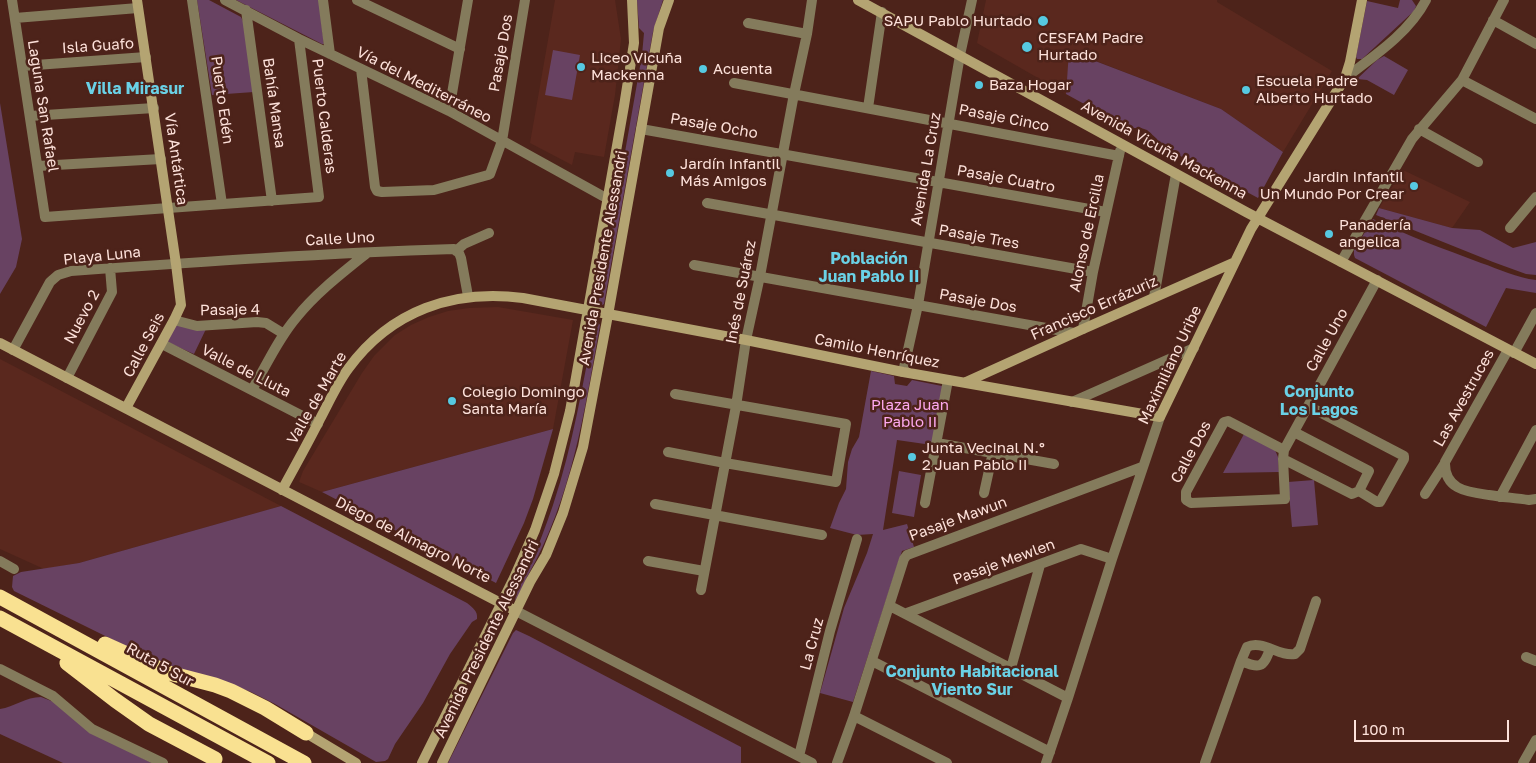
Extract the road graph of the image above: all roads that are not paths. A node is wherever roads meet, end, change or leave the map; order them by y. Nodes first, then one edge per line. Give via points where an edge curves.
1 (12, 0) edge
2 (192, 0) edge
3 (225, 0) edge
4 (323, 0) edge
5 (357, 0) edge
6 (468, 0) edge
7 (525, 0) edge
8 (632, 0) edge
9 (669, 0) edge
10 (812, 0) edge
11 (858, 0) edge
12 (972, 0) edge
13 (1362, 0) edge
14 (1426, 0) edge
15 (1504, 0) edge
16 (137, 4) edge
17 (246, 10) junction
18 (882, 12) junction
19 (14, 18) junction
20 (1493, 20) junction
21 (748, 23) dead end
22 (807, 34) junction
23 (299, 39) junction
24 (1536, 44) edge
25 (460, 49) junction
26 (330, 54) junction
27 (960, 55) junction
28 (146, 57) junction
29 (22, 66) junction
30 (361, 69) junction
31 (1345, 78) junction
32 (1462, 80) junction
33 (734, 83) dead end
34 (794, 94) junction
35 (154, 108) junction
36 (868, 108) junction
37 (448, 111) junction
38 (30, 116) junction
39 (1536, 119) edge
40 (949, 123) junction
41 (641, 129) junction
42 (1419, 129) junction
43 (502, 141) junction
44 (1122, 144) junction
45 (783, 153) junction
46 (1119, 156) junction
47 (161, 159) junction
48 (1478, 162) dead end
49 (38, 166) junction
50 (1176, 174) junction
51 (939, 182) junction
52 (1536, 197) edge
53 (608, 199) junction
54 (272, 200) junction
55 (707, 203) dead end
56 (222, 204) junction
57 (168, 208) junction
58 (1106, 212) junction
59 (771, 215) junction
60 (1257, 218) junction
61 (1510, 228) dead end
62 (489, 234) dead end
63 (928, 244) junction
64 (456, 251) junction
65 (368, 252) junction
66 (1235, 262) junction
67 (1341, 262) junction
68 (176, 264) junction
69 (694, 265) dead end
70 (110, 268) junction
71 (1093, 272) junction
72 (760, 276) junction
73 (1376, 280) junction
74 (468, 296) junction
75 (1154, 297) junction
76 (918, 305) junction
77 (588, 311) junction
78 (1536, 313) edge
79 (608, 315) junction
80 (174, 320) junction
81 (1078, 331) junction
82 (284, 334) junction
83 (746, 340) junction
84 (0, 343) edge
85 (162, 344) junction
86 (1194, 348) junction
87 (13, 350) junction
88 (1511, 351) junction
89 (1536, 364) edge
90 (903, 372) junction
91 (67, 378) junction
92 (948, 380) junction
93 (966, 383) junction
94 (252, 390) junction
95 (675, 394) dead end
96 (1072, 402) junction
97 (736, 406) junction
98 (1308, 406) junction
99 (126, 408) junction
100 (1160, 417) junction
101 (318, 424) junction
102 (1536, 430) edge
103 (1294, 432) junction
104 (936, 442) junction
105 (668, 452) dead end
106 (993, 452) junction
107 (1284, 455) junction
108 (1445, 462) junction
109 (725, 463) junction
110 (1054, 464) dead end
111 (1142, 467) junction
112 (282, 490) junction
113 (1359, 491) junction
114 (984, 493) dead end
115 (1425, 494) dead end
116 (1500, 496) junction
117 (1536, 499) edge
118 (925, 503) dead end
119 (655, 504) dead end
120 (715, 515) junction
121 (822, 535) dead end
122 (857, 539) dead end
123 (1112, 559) junction
124 (648, 561) dead end
125 (0, 562) edge
126 (1040, 566) junction
127 (14, 568) dead end
128 (704, 571) junction
129 (701, 590) dead end
130 (0, 597) edge
131 (1316, 601) dead end
132 (502, 603) junction
133 (890, 606) junction
134 (516, 611) junction
135 (907, 613) junction
136 (0, 619) edge
137 (1270, 649) junction
138 (872, 661) junction
139 (1241, 661) junction
140 (1011, 668) junction
141 (0, 669) edge
142 (1068, 698) junction
143 (854, 716) junction
144 (306, 733) joint
145 (1536, 740) edge
146 (1050, 752) junction
147 (799, 756) junction
148 (216, 762) edge
149 (443, 762) edge
150 (163, 763) edge
151 (268, 763) edge
152 (304, 763) edge
153 (356, 763) edge
154 (422, 763) edge
155 (812, 763) edge
156 (837, 763) edge
157 (947, 763) edge
158 (1046, 763) edge
159 (1206, 763) edge
160 (1523, 763) edge

1 - 19 street, Laguna San Rafael
2 - 56 street, Puerto Edén
3 - 17 street, Vía del Mediterráneo
4 - 26 street
5 - 25 street
6 - 25 street
7 - 43 street, Pasaje Dos
8 - 53 street, Avenida Presidente Alessandri via 634,43
9 - 41 street, Avenida Presidente Alessandri via 660,28
10 - 22 street, Inés de Suárez
11 - 18 street, Avenida Vicuña Mackenna
12 - 27 street, Avenida La Cruz
13 - 31 street, Maximiliano Uribe
14 - 31 street via 1404,30
15 - 20 street
16 - 19 street
16 - 28 street, Vía Antártica
17 - 23 street, Vía del Mediterráneo
17 - 54 street, Bahía Mansa
18 - 27 street, Avenida Vicuña Mackenna
18 - 36 street
19 - 29 street, Laguna San Rafael
20 - 24 street
20 - 32 street
21 - 22 street
22 - 34 street, Inés de Suárez
23 - 26 street, Vía del Mediterráneo
23 - 54 street, Puerto Calderas via 319,197
25 - 37 street
26 - 30 street, Vía del Mediterráneo
27 - 40 street, Avenida La Cruz
27 - 44 street, Avenida Vicuña Mackenna
28 - 29 street, Isla Guafo
28 - 35 street, Vía Antártica
29 - 38 street, Laguna San Rafael
30 - 37 street, Vía del Mediterráneo
30 - 43 street, Pasaje Dos via 377,191 434,190 488,175
31 - 60 street, Maximiliano Uribe
32 - 39 street
32 - 42 street
33 - 34 street, Pasaje Cinco
34 - 36 street, Pasaje Cinco
34 - 45 street, Inés de Suárez
35 - 38 street
35 - 47 street, Vía Antártica
36 - 40 street, Pasaje Cinco
37 - 43 street, Vía del Mediterráneo
38 - 49 street, Laguna San Rafael
40 - 46 street, Pasaje Cinco
40 - 51 street, Avenida La Cruz
41 - 45 street, Pasaje Ocho
41 - 79 street, Avenida Presidente Alessandri
42 - 48 street
42 - 67 street
43 - 53 street, Vía del Mediterráneo
44 - 46 street, Alonso de Ercilla
44 - 50 street, Avenida Vicuña Mackenna
45 - 51 street, Pasaje Cuatro
45 - 59 street, Inés de Suárez
46 - 58 street, Alonso de Ercilla
47 - 49 street
47 - 57 street, Vía Antártica
49 - 57 street, Laguna San Rafael via 45,217
50 - 60 street, Avenida Vicuña Mackenna
50 - 75 street
51 - 58 street, Pasaje Cuatro
51 - 63 street, Avenida La Cruz
52 - 61 street
53 - 77 street, Avenida Presidente Alessandri
54 - 56 street
55 - 59 street, Pasaje Tres
56 - 57 street
57 - 68 street, Vía Antártica
58 - 71 street, Alonso de Ercilla
59 - 63 street, Pasaje Tres
59 - 72 street, Inés de Suárez
60 - 66 street, Maximiliano Uribe
60 - 67 street, Avenida Vicuña Mackenna
62 - 64 street via 464,244
63 - 71 street, Pasaje Tres
63 - 76 street, Avenida La Cruz
64 - 65 street, Calle Uno
64 - 74 street via 461,258
65 - 68 street, Calle Uno
65 - 82 street via 310,302
66 - 75 street, Francisco Errázuriz
66 - 86 street, Maximiliano Uribe
67 - 73 street, Avenida Vicuña Mackenna
68 - 70 street, Playa Luna
68 - 80 street, Calle Seis via 181,305
69 - 72 street, Pasaje Dos
70 - 87 street, Playa Luna via 70,271 54,278
70 - 91 street, Nuevo 2 via 112,292
71 - 81 street, Alonso de Ercilla
72 - 76 street, Pasaje Dos
72 - 83 street, Inés de Suárez
73 - 88 street, Avenida Vicuña Mackenna
73 - 98 street, Calle Uno
74 - 77 street, Valle de Marte via 507,296
74 - 101 street, Valle de Marte via 438,302 402,320 371,343 348,369
75 - 81 street, Francisco Errázuriz
76 - 81 street, Pasaje Dos
76 - 90 street, Avenida La Cruz
77 - 79 street, Camilo Henríquez
77 - 132 street, Avenida Presidente Alessandri via 554,474 535,530
78 - 88 street, Las Avestruces
79 - 83 street, Camilo Henríquez
79 - 134 street, Avenida Presidente Alessandri via 588,422 570,492 546,555
80 - 82 street, Pasaje 4 via 197,326 266,323
80 - 85 street, Calle Seis
81 - 93 street, Francisco Errázuriz
82 - 94 street
83 - 90 street, Camilo Henríquez
83 - 97 street, Inés de Suárez
84 - 87 street, Diego de Almagro Norte
85 - 94 street, Valle de Lluta
85 - 99 street, Calle Seis
86 - 96 street
86 - 100 street, Maximiliano Uribe
87 - 91 street, Diego de Almagro Norte
88 - 89 street, Avenida Vicuña Mackenna
88 - 108 street, Las Avestruces
90 - 92 street, Camilo Henríquez
91 - 99 street, Diego de Almagro Norte
92 - 93 street, Camilo Henríquez
92 - 104 street
93 - 96 street, Camilo Henríquez
94 - 101 street, Valle de Lluta
95 - 97 street
96 - 100 street, Camilo Henríquez
97 - 109 street, Inés de Suárez
97 - 109 street via 846,424 836,482
98 - 103 street, Calle Uno
98 - 113 street via 1404,456 1380,502
99 - 112 street, Diego de Almagro Norte
100 - 111 street, Maximiliano Uribe
101 - 112 street, Valle de Marte
102 - 116 street
103 - 107 street, Calle Uno
103 - 113 street via 1369,471
104 - 106 street
104 - 118 street
105 - 109 street
106 - 110 street
106 - 114 street
107 - 107 street, Calle Dos via 1228,421 1224,422 1185,498 1188,502 1285,499
107 - 113 street via 1352,494
108 - 115 street, Las Avestruces
108 - 116 street, Las Avestruces via 1449,480 1458,488
109 - 120 street, Inés de Suárez
111 - 123 street, Maximiliano Uribe
111 - 133 street, Pasaje Mawun via 910,553 904,559
112 - 132 street, Diego de Almagro Norte
116 - 117 street, Las Avestruces
119 - 120 street
120 - 121 street
120 - 128 street, Inés de Suárez
122 - 147 street, La Cruz
123 - 126 street, Pasaje Mewlen via 1081,549
123 - 142 street, Maximiliano Uribe
124 - 128 street
125 - 127 street
126 - 135 street, Pasaje Mewlen
126 - 140 street
128 - 129 street, Inés de Suárez
130 - 144 highway via 168,673 231,691
130 - 152 highway, Ruta 5 Sur
131 - 137 street via 1298,652 1291,655
132 - 134 street, Diego de Almagro Norte
132 - 154 street, Avenida Presidente Alessandri
133 - 135 street
133 - 138 street, Pasaje Mawun
134 - 147 street, Diego de Almagro Norte
134 - 149 street, Avenida Presidente Alessandri
135 - 140 street
136 - 148 highway via 76,669 149,724
136 - 151 highway
137 - 139 street via 1250,645
137 - 139 street via 1261,665
138 - 143 street, Pasaje Mawun
138 - 146 street
139 - 159 street
140 - 142 street
141 - 150 street via 53,696 92,729
142 - 146 street, Maximiliano Uribe
143 - 156 street, Pasaje Mawun
143 - 157 street
144 - 153 street
145 - 160 street
146 - 158 street, Maximiliano Uribe
147 - 155 street, Diego de Almagro Norte

